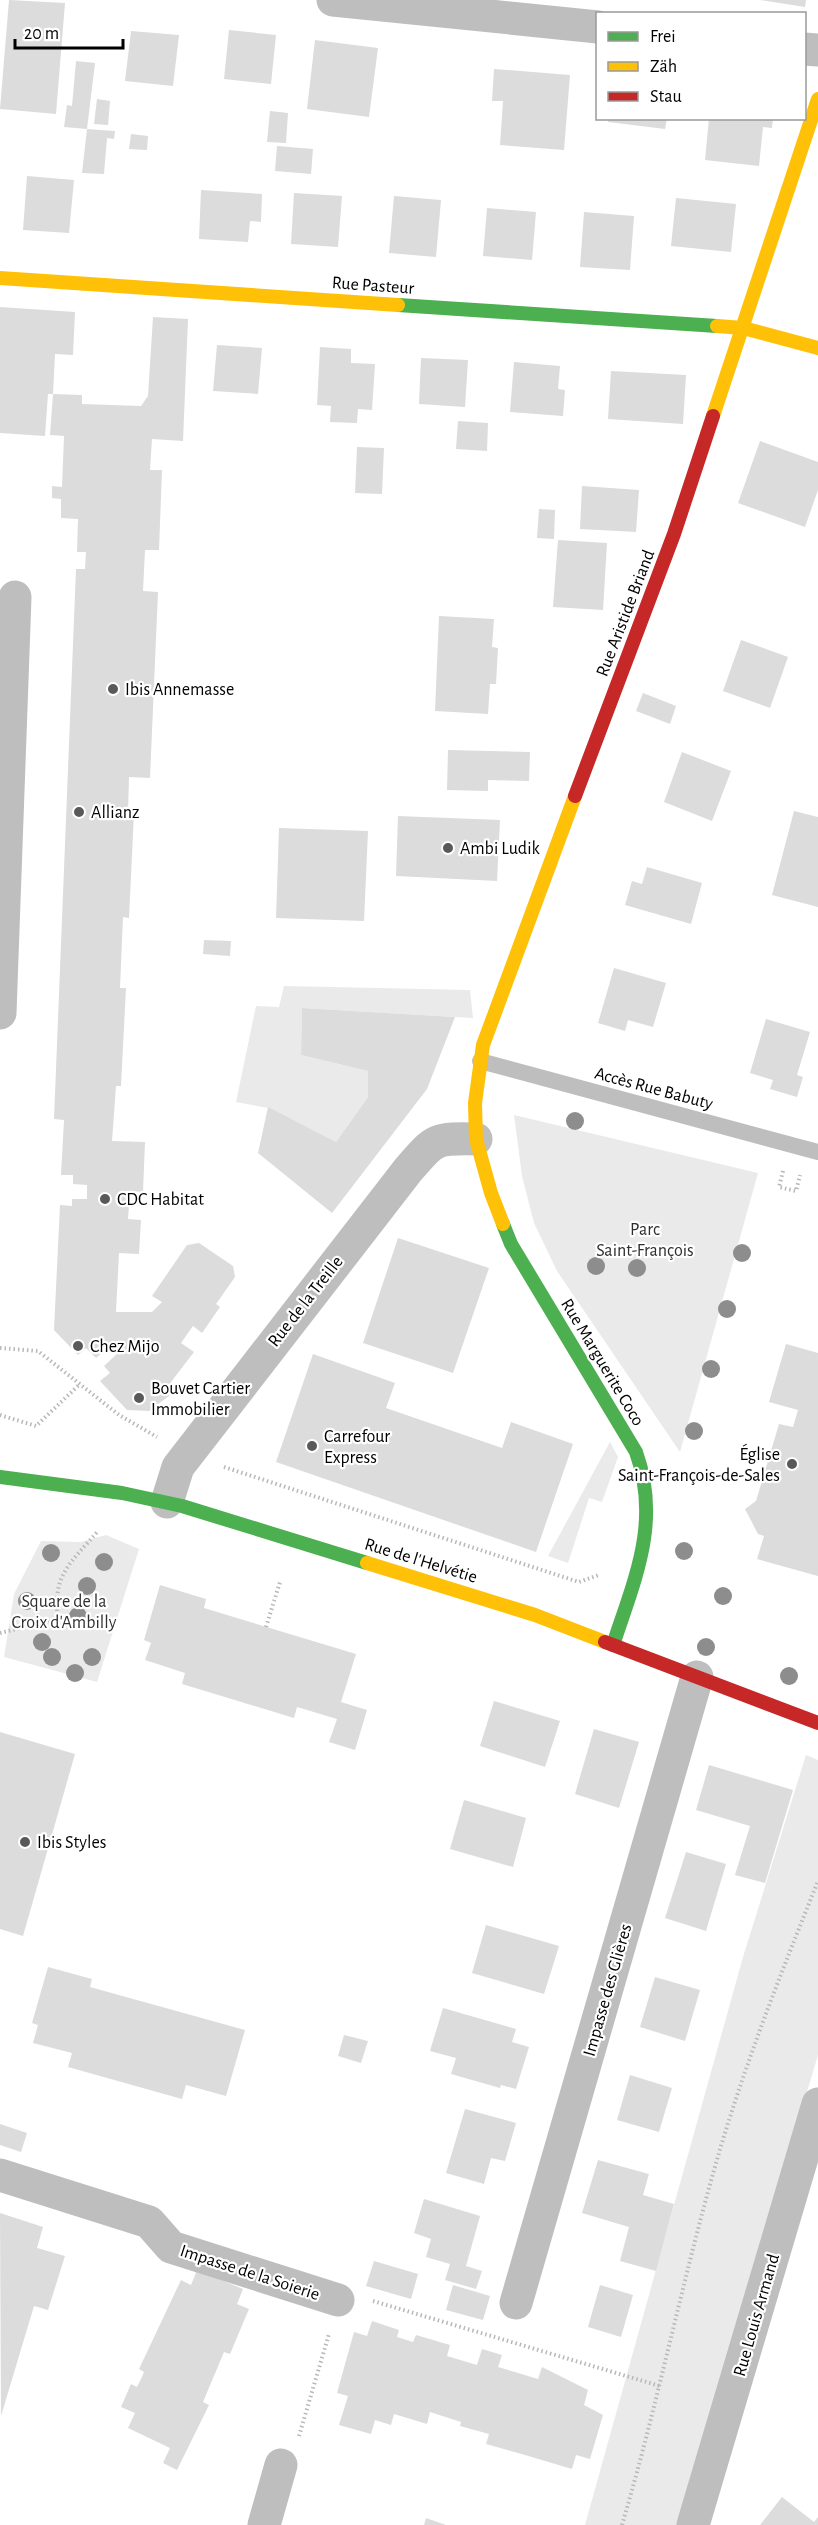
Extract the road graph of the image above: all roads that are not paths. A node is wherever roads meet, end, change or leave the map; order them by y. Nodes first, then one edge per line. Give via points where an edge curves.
1 (333, 0) edge
2 (596, 27) edge
3 (818, 99) edge
4 (0, 278) edge
5 (743, 328) junction
6 (818, 348) edge
7 (15, 597) dead end
8 (6, 678) edge
9 (0, 1013) edge
10 (480, 1061) junction
11 (476, 1139) junction
12 (818, 1152) edge
13 (0, 1477) edge
14 (167, 1502) junction
15 (613, 1645) junction
16 (697, 1677) junction
17 (818, 1723) edge
18 (818, 2104) edge
19 (0, 2175) edge
20 (338, 2300) road end
21 (516, 2303) dead end
22 (280, 2465) road end
23 (264, 2525) edge
24 (693, 2525) edge

1 - 2 street
3 - 5 street, Rue Aristide Briand
4 - 5 street, Rue Pasteur
5 - 6 street, Rue Pasteur
5 - 10 street, Rue Aristide Briand via 674,534 501,993
7 - 8 street
8 - 9 street
10 - 11 street, Rue Aristide Briand
10 - 12 lane, Accès Rue Babuty
11 - 14 street, Rue de la Treille via 442,1138 426,1150 177,1467
11 - 15 street, Rue Marguerite Coco via 495,1206 511,1244 645,1473 650,1514
13 - 14 street, Rue de l'Helvétie
14 - 15 street, Rue de l'Helvétie via 484,1598
15 - 16 street, Rue de l'Helvétie
16 - 17 street, Rue de l'Helvétie
16 - 21 street, Impasse des Glières
18 - 24 street, Rue Louis Armand
19 - 20 street, Impasse de la Soierie via 149,2222 171,2247
22 - 23 street

